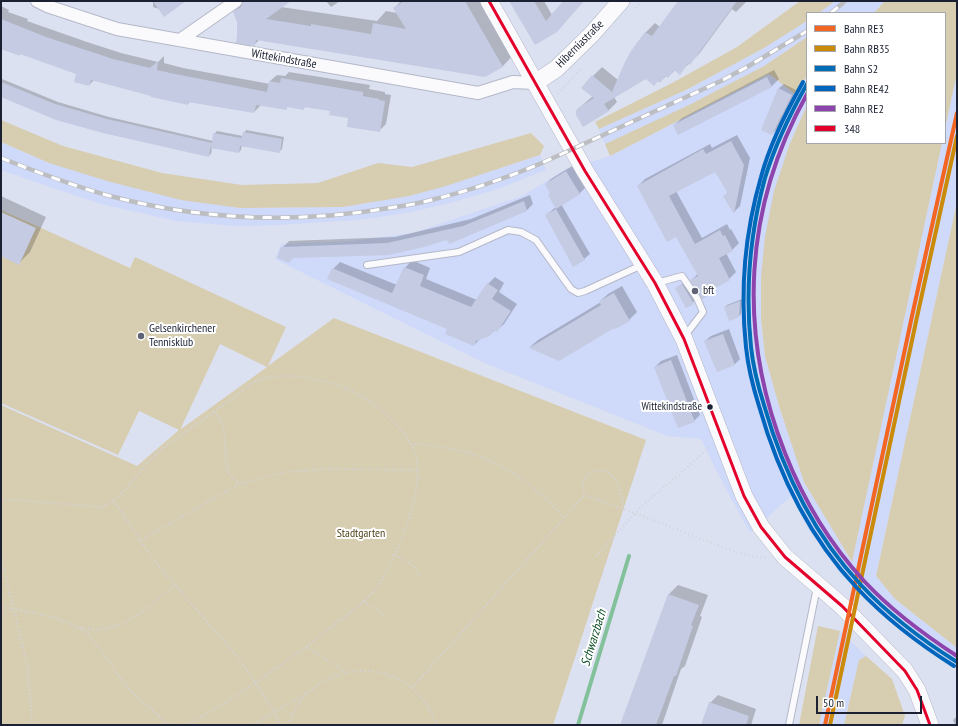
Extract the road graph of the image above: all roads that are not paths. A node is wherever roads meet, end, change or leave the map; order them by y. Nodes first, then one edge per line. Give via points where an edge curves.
1 (36, 1) edge
2 (236, 1) edge
3 (488, 1) edge
4 (621, 1) edge
5 (180, 40) junction
6 (535, 83) junction
7 (643, 264) junction
8 (367, 265) dead end
9 (655, 283) junction
10 (684, 339) junction
11 (818, 585) junction
12 (789, 725) edge
13 (930, 725) edge

1 - 5 street, Wittekindstraße via 117,29
2 - 5 street
3 - 6 main road
4 - 6 main road, Hiberniastraße via 556,69
5 - 6 street, Wittekindstraße via 478,93 513,82
6 - 7 main road via 585,171
7 - 8 lane via 578,293 571,289 536,240 521,232 508,230 459,252
7 - 9 main road
9 - 10 main road
9 - 10 lane via 682,276 697,298 703,312
10 - 11 main road via 744,496 761,527 785,558
11 - 12 lane
11 - 13 main road via 905,671 917,690

